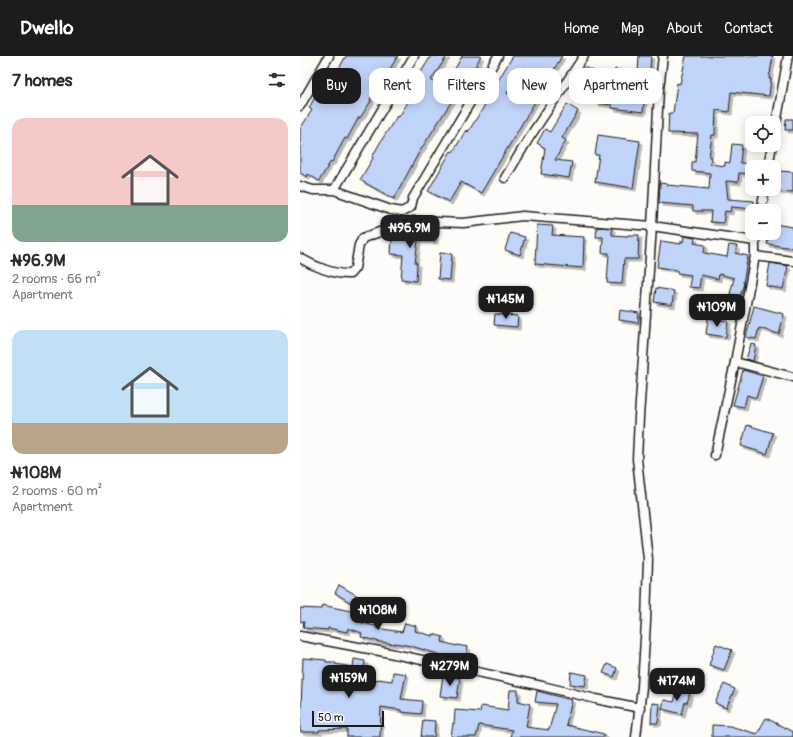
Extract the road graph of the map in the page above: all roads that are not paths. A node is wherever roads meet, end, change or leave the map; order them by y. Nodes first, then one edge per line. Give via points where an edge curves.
1 (329, 56) edge
2 (414, 56) edge
3 (498, 56) edge
4 (584, 56) edge
5 (663, 56) edge
6 (788, 56) edge
7 (300, 106) edge
8 (778, 116) edge
9 (505, 178) dead end
10 (300, 186) edge
11 (334, 190) junction
12 (652, 226) junction
13 (745, 236) edge
14 (756, 240) edge
15 (756, 256) junction
16 (300, 258) edge
17 (793, 260) edge
18 (735, 362) junction
19 (793, 377) edge
20 (715, 455) dead end
21 (300, 636) edge
22 (640, 708) junction
23 (636, 737) edge

1 - 7 street
2 - 11 street
3 - 11 street via 413,198 411,207 402,212 392,210
4 - 9 street
5 - 12 street
6 - 8 street
10 - 11 street via 313,190
12 - 13 street
12 - 16 street via 523,216 463,223 413,221 363,238 359,245 355,268 350,274 314,266
12 - 22 street via 637,459 648,559
14 - 15 street
15 - 17 street
15 - 18 street
18 - 19 street
18 - 20 street
21 - 22 street
22 - 23 street

